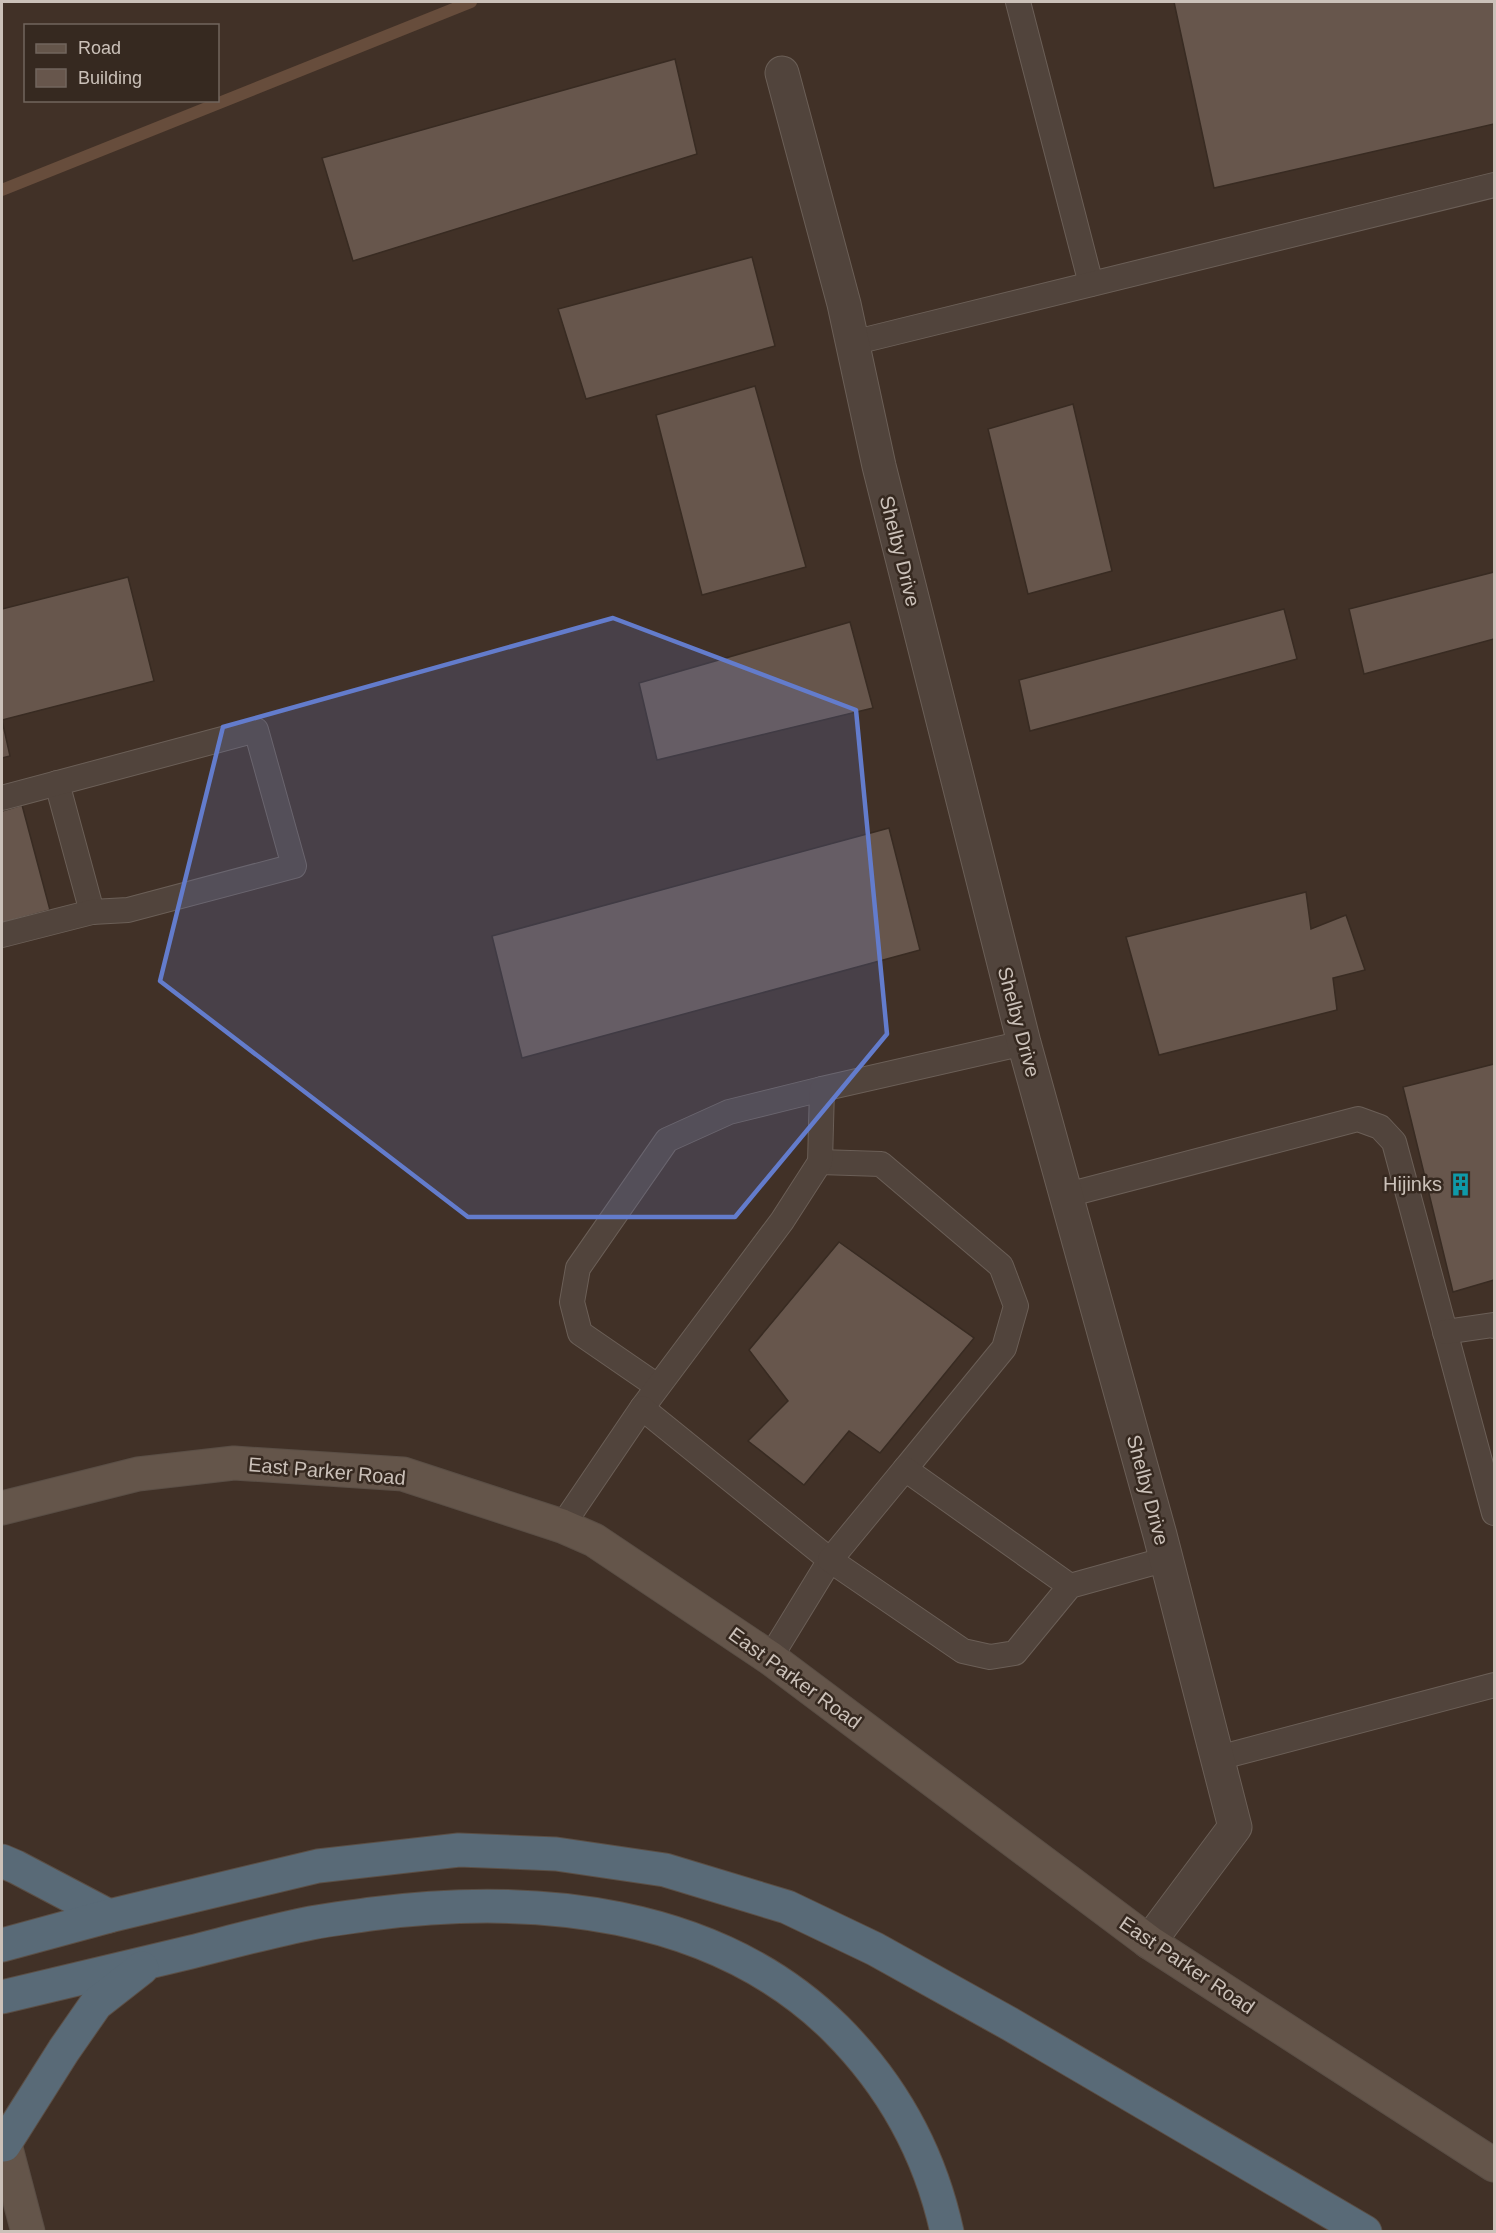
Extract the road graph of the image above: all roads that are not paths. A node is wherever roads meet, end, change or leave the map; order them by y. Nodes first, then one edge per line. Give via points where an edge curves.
1 (1018, 2) edge
2 (782, 73) dead end
3 (1494, 185) edge
4 (1091, 284) junction
5 (852, 343) junction
6 (57, 783) junction
7 (2, 798) edge
8 (92, 912) junction
9 (2, 935) edge
10 (1024, 1043) junction
11 (822, 1089) junction
12 (820, 1162) junction
13 (1067, 1196) junction
14 (1494, 1326) edge
15 (1445, 1332) junction
16 (657, 1386) junction
17 (642, 1408) junction
18 (905, 1468) junction
19 (2, 1508) edge
20 (1494, 1513) edge
21 (562, 1527) junction
22 (1167, 1559) junction
23 (830, 1560) junction
24 (1070, 1586) junction
25 (770, 1658) junction
26 (1494, 1685) edge
27 (1218, 1758) junction
28 (2, 1861) edge
29 (109, 1916) junction
30 (1149, 1942) junction
31 (2, 1945) edge
32 (149, 1962) junction
33 (2, 1997) edge
34 (3, 2139) edge
35 (1494, 2164) edge
36 (28, 2232) edge
37 (947, 2232) edge
38 (1365, 2232) edge

1 - 4 lane
2 - 5 street, Shelby Drive
3 - 4 lane
4 - 5 lane
5 - 10 street, Shelby Drive via 879,466
6 - 7 lane
6 - 8 lane
6 - 8 lane via 256,730 294,866 128,910
8 - 9 lane
10 - 11 lane
10 - 13 street, Shelby Drive
11 - 12 lane
11 - 16 lane via 729,1112 667,1140 578,1269 572,1302 580,1333
12 - 16 lane via 782,1221
12 - 18 lane via 881,1164 1001,1266 1016,1306 1004,1348
13 - 15 lane via 1358,1119 1380,1127 1394,1142
13 - 22 street, Shelby Drive
14 - 15 lane
15 - 20 lane
16 - 17 lane
17 - 21 lane
17 - 23 lane
18 - 23 lane
18 - 24 lane
19 - 21 street, East Parker Road via 138,1474 234,1463 403,1474
21 - 25 street, East Parker Road via 594,1540
22 - 24 lane
22 - 27 street, Shelby Drive
23 - 24 lane via 963,1651 990,1657 1015,1653
23 - 25 lane
25 - 30 street, East Parker Road
26 - 27 lane
27 - 30 street, Shelby Drive via 1235,1827
28 - 29 highway
29 - 31 highway
29 - 38 highway via 318,1866 459,1850 556,1854 665,1870 788,1907 875,1949
30 - 35 street, East Parker Road
32 - 33 highway
32 - 34 highway via 96,2004
32 - 37 highway via 313,1922 406,1910 531,1908 661,1927 751,1964 812,2005 845,2038 898,2106 921,2149
34 - 36 street

